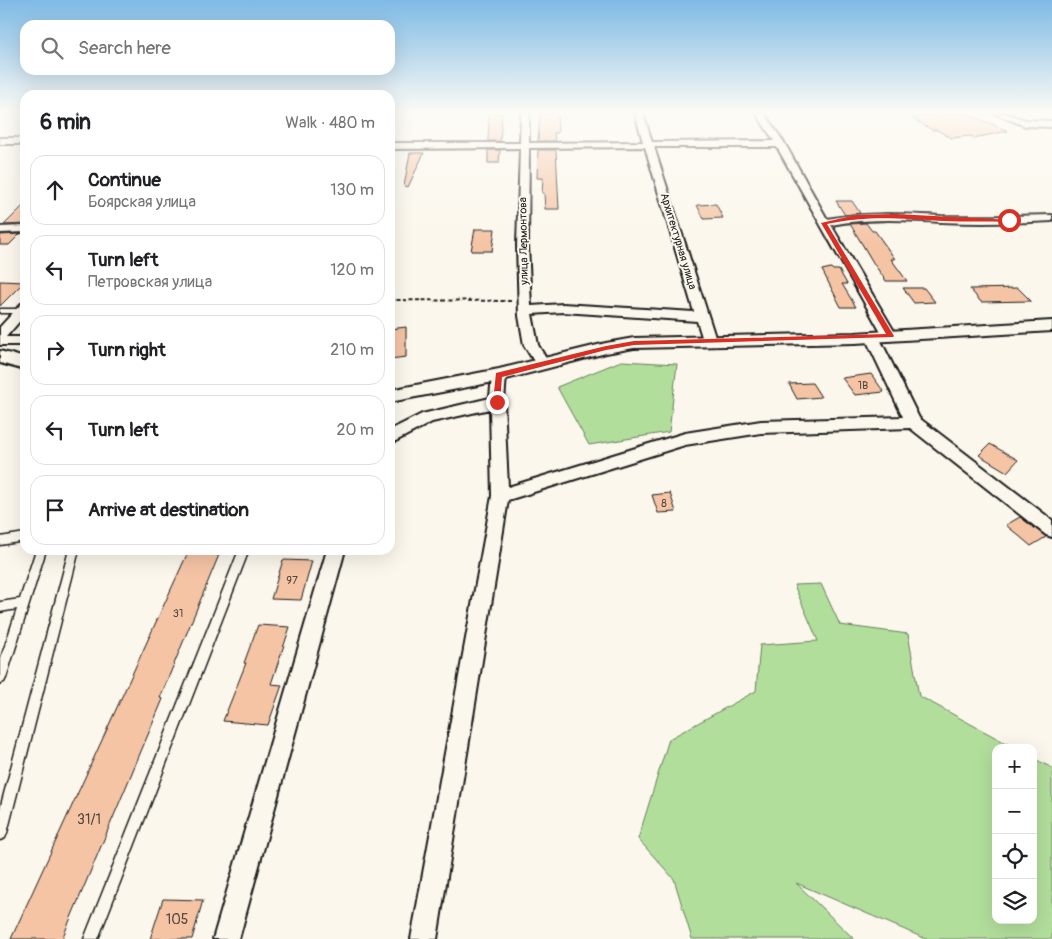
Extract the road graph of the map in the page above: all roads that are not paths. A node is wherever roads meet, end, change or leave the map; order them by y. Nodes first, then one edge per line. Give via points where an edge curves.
1 (525, 157) edge
2 (652, 157) edge
3 (787, 157) edge
4 (1052, 218) edge
5 (824, 223) junction
6 (20, 229) edge
7 (0, 230) edge
8 (525, 306) junction
9 (20, 309) edge
10 (0, 311) edge
11 (20, 312) edge
12 (702, 317) junction
13 (1052, 326) edge
14 (0, 334) edge
15 (890, 336) junction
16 (872, 337) junction
17 (709, 340) junction
18 (0, 341) edge
19 (20, 341) edge
20 (0, 357) edge
21 (20, 363) edge
22 (543, 365) junction
23 (499, 375) junction
24 (395, 395) edge
25 (497, 402) junction
26 (913, 422) junction
27 (395, 433) edge
28 (500, 496) junction
29 (1052, 530) edge
30 (20, 538) edge
31 (0, 541) edge
32 (40, 555) edge
33 (73, 555) edge
34 (242, 555) edge
35 (335, 555) edge
36 (24, 603) junction
37 (0, 607) edge
38 (0, 678) edge
39 (0, 832) edge
40 (91, 939) edge
41 (226, 939) edge
42 (424, 939) edge

1 - 8 street, улица Лермонтова via 522,197
2 - 12 street, Архитектурная улица
3 - 5 street
4 - 5 street via 961,220 895,216 856,217
5 - 15 street
6 - 7 street
8 - 12 street
8 - 22 street, улица Лермонтова via 530,342
9 - 10 lane
11 - 14 street
12 - 17 street, Архитектурная улица
13 - 15 street
15 - 16 street
16 - 17 street
16 - 26 street
17 - 22 street via 634,343
18 - 19 street
20 - 21 street
22 - 23 street
23 - 24 street
23 - 25 street
25 - 27 street via 442,414 401,428
25 - 28 street
26 - 28 street via 761,427 684,439
26 - 29 street
28 - 42 street
30 - 31 lane
32 - 36 lane
33 - 39 lane
34 - 40 lane
35 - 41 street
36 - 37 lane
36 - 38 lane

